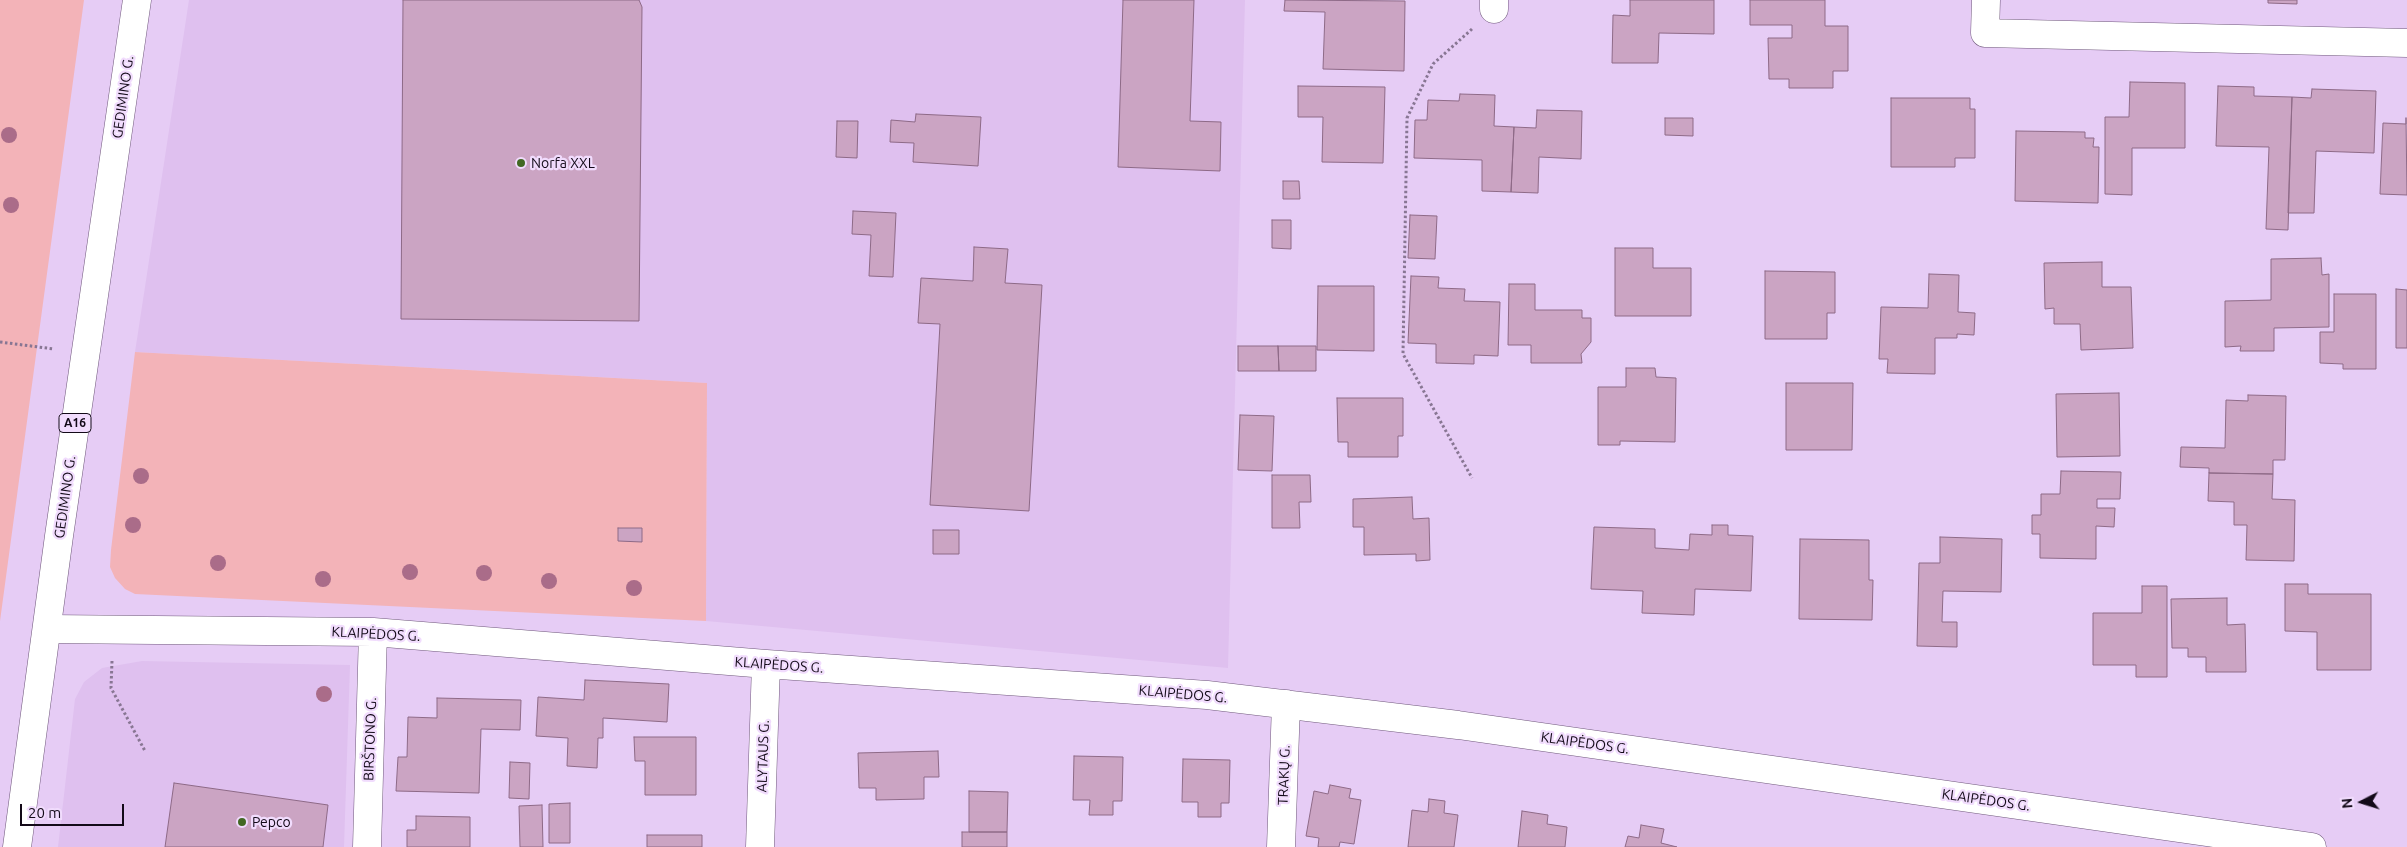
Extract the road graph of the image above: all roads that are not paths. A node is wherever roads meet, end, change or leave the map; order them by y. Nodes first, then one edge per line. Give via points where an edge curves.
1 (137, 0) edge
2 (1986, 0) edge
3 (2407, 43) edge
4 (47, 629) junction
5 (373, 632) junction
6 (766, 664) junction
7 (1286, 704) junction
8 (17, 847) edge
9 (367, 847) edge
10 (760, 847) edge
11 (1281, 847) edge
12 (2312, 847) edge

1 - 4 main road, GEDIMINO G. / A16
2 - 3 main road via 1985,33
4 - 5 main road, KLAIPĖDOS G.
4 - 8 main road, GEDIMINO G. / A16
5 - 6 main road, KLAIPĖDOS G.
5 - 9 main road, BIRŠTONO G.
6 - 7 main road, KLAIPĖDOS G. via 1207,694
6 - 10 main road, ALYTAUS G.
7 - 11 main road, TRAKŲ G.
7 - 12 main road, KLAIPĖDOS G. via 1468,726

